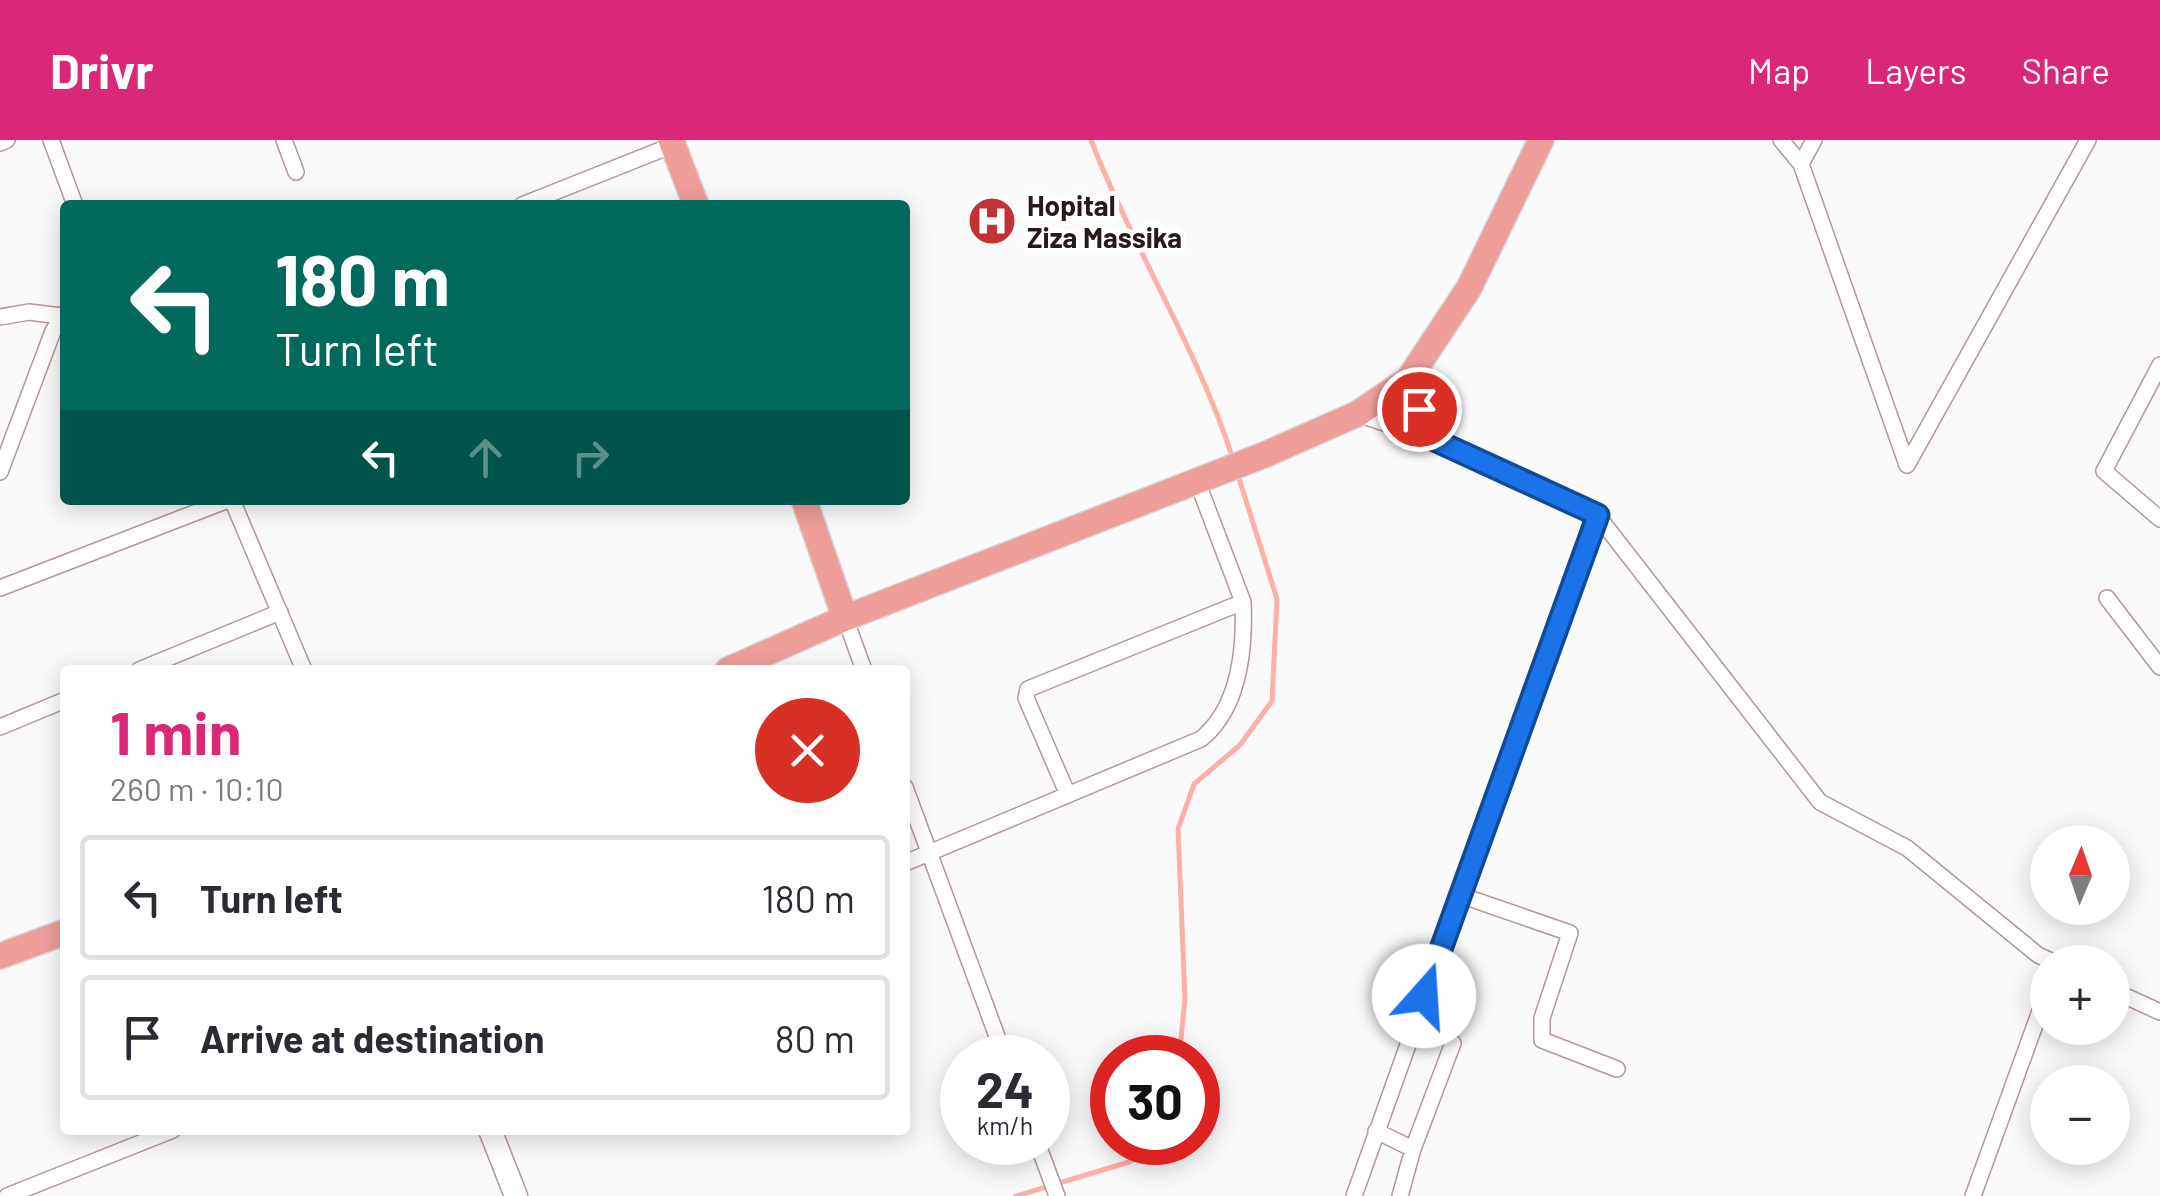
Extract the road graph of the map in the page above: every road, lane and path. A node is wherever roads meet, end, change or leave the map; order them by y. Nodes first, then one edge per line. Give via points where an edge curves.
1 (7, 140) edge
2 (50, 140) edge
3 (284, 140) edge
4 (1542, 140) edge
5 (1781, 140) edge
6 (1814, 140) edge
7 (2088, 140) edge
8 (672, 142) edge
9 (0, 143) edge
10 (1801, 164) junction
11 (296, 172) dead end
12 (72, 200) edge
13 (534, 200) edge
14 (694, 200) edge
15 (60, 315) edge
16 (0, 317) edge
17 (60, 322) edge
18 (2160, 365) edge
19 (1408, 380) junction
20 (1357, 414) junction
21 (1430, 438) junction
22 (0, 472) edge
23 (1197, 481) junction
24 (217, 505) edge
25 (232, 505) edge
26 (806, 505) edge
27 (1598, 515) junction
28 (2160, 519) edge
29 (0, 588) edge
30 (2107, 598) dead end
31 (1243, 602) junction
32 (280, 612) junction
33 (846, 618) junction
34 (151, 665) edge
35 (302, 665) edge
36 (739, 665) edge
37 (862, 665) edge
38 (2160, 668) edge
39 (60, 702) edge
40 (0, 727) edge
41 (1068, 794) junction
42 (910, 802) edge
43 (928, 854) junction
44 (910, 860) edge
45 (1460, 894) junction
46 (60, 934) edge
47 (2030, 949) edge
48 (0, 956) edge
49 (2130, 998) edge
50 (2160, 1012) edge
51 (996, 1035) edge
52 (2030, 1039) edge
53 (1452, 1043) dead end
54 (1617, 1069) dead end
55 (1376, 1131) junction
56 (160, 1135) edge
57 (492, 1135) edge
58 (1413, 1149) junction
59 (1045, 1165) edge
60 (6, 1196) edge
61 (516, 1196) edge
62 (1057, 1196) edge
63 (1354, 1196) edge
64 (1400, 1196) edge
65 (1974, 1196) edge

1 - 9 street
2 - 12 street
3 - 11 street
4 - 19 main road via 1469,288
5 - 10 street
6 - 10 street
7 - 10 street via 1908,465
8 - 13 street
8 - 14 main road
15 - 16 street
17 - 22 street
18 - 28 street via 2104,470
19 - 20 main road
19 - 21 street
20 - 21 street
20 - 23 main road
21 - 27 street
23 - 31 street
23 - 33 main road
24 - 29 street
25 - 32 street
26 - 33 main road
27 - 45 street
27 - 47 street via 1820,802 1906,848
30 - 38 street
31 - 41 street via 1230,704 1217,726 1175,752
31 - 41 street via 1028,689 1026,698
32 - 34 street
32 - 35 street
33 - 36 main road
33 - 37 street
39 - 40 street
41 - 43 street
42 - 43 street
43 - 44 street
43 - 51 street
45 - 54 street via 1570,933 1542,1018 1542,1040
45 - 55 street
46 - 48 main road
49 - 50 street
52 - 65 street
53 - 58 street
55 - 58 street
55 - 63 street
56 - 60 street
57 - 61 main road
58 - 64 street
59 - 62 street

